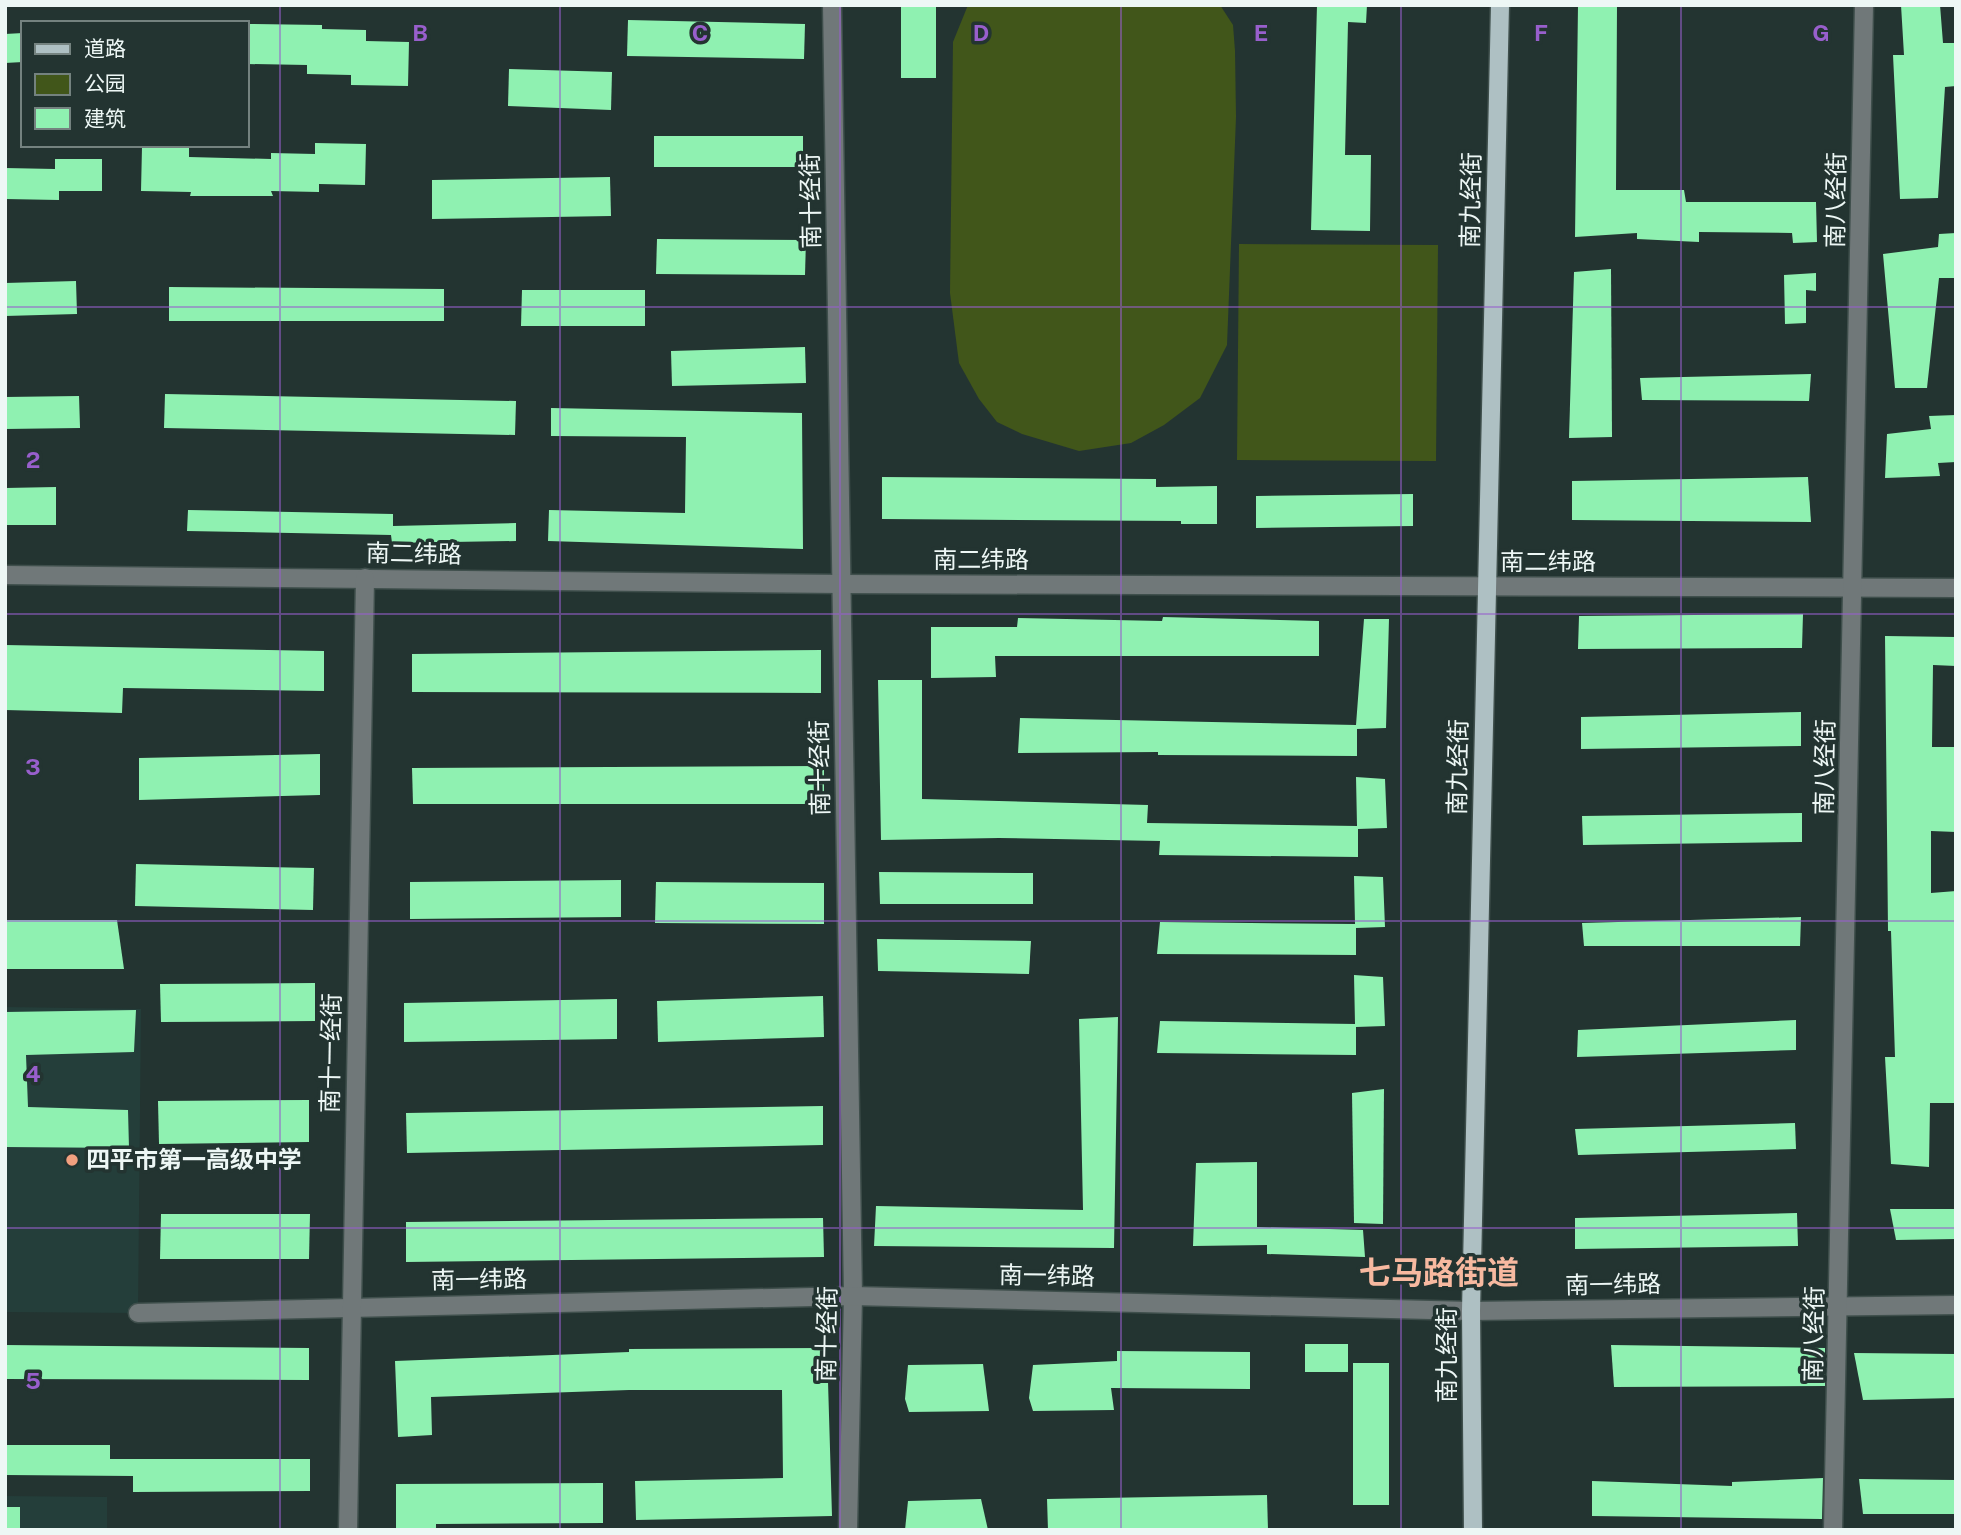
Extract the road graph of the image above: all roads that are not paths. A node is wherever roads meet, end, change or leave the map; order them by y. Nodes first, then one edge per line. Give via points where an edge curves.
1 (832, 5) edge
2 (1500, 5) edge
3 (1864, 5) edge
4 (5, 575) edge
5 (365, 578) junction
6 (842, 584) junction
7 (1486, 586) junction
8 (1852, 587) junction
9 (1956, 588) edge
10 (853, 1296) junction
11 (1956, 1305) edge
12 (350, 1307) junction
13 (1839, 1307) junction
14 (1471, 1311) junction
15 (138, 1313) dead end
16 (348, 1530) edge
17 (848, 1530) edge
18 (1473, 1530) edge
19 (1833, 1530) edge

1 - 6 street, 南十经街
2 - 7 main road, 南九经街
3 - 8 street, 南八经街
4 - 5 street, 南二纬路
5 - 6 street, 南二纬路
5 - 12 street, 南十一经街
6 - 7 street, 南二纬路
6 - 10 street, 南十经街
7 - 8 street, 南二纬路
7 - 14 main road, 南九经街
8 - 9 street, 南二纬路
8 - 13 street, 南八经街
10 - 12 street, 南一纬路
10 - 14 street, 南一纬路
10 - 17 street, 南十经街
11 - 13 street, 南一纬路
12 - 15 street, 南一纬路
12 - 16 street, 南十一经街
13 - 14 street, 南一纬路
13 - 19 street, 南八经街
14 - 18 main road, 南九经街

